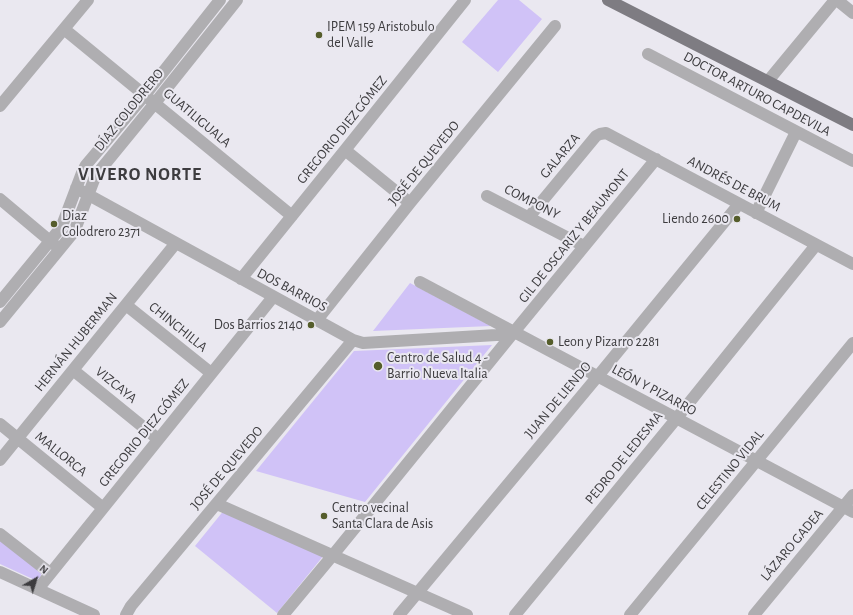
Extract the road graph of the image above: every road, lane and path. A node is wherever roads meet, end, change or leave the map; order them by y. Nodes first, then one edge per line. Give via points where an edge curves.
1 (88, 0) edge
2 (220, 0) edge
3 (236, 0) edge
4 (465, 0) edge
5 (608, 0) edge
6 (836, 0) edge
7 (853, 13) edge
8 (555, 26) dead end
9 (64, 29) junction
10 (648, 54) dead end
11 (768, 82) junction
12 (145, 95) junction
13 (155, 103) junction
14 (0, 106) edge
15 (853, 126) edge
16 (796, 132) junction
17 (600, 134) joint
18 (345, 150) junction
19 (656, 159) junction
20 (853, 161) edge
21 (76, 188) junction
22 (88, 195) junction
23 (487, 196) dead end
24 (0, 199) edge
25 (410, 203) junction
26 (739, 204) junction
27 (756, 213) junction
28 (292, 216) junction
29 (529, 217) junction
30 (50, 240) junction
31 (176, 243) junction
32 (816, 245) junction
33 (584, 246) junction
34 (60, 249) junction
35 (853, 264) edge
36 (240, 279) junction
37 (420, 282) dead end
38 (273, 297) junction
39 (0, 302) edge
40 (126, 305) junction
41 (317, 320) junction
42 (0, 322) edge
43 (513, 333) junction
44 (353, 340) junction
45 (853, 343) edge
46 (73, 370) junction
47 (211, 373) junction
48 (598, 376) junction
49 (676, 419) junction
50 (0, 424) edge
51 (18, 438) junction
52 (158, 439) junction
53 (0, 460) edge
54 (756, 461) junction
55 (853, 495) edge
56 (217, 504) junction
57 (103, 508) junction
58 (848, 510) edge
59 (0, 534) edge
60 (333, 555) junction
61 (0, 572) edge
62 (50, 573) junction
63 (38, 589) junction
64 (417, 593) junction
65 (94, 615) edge
66 (126, 615) edge
67 (283, 615) edge
68 (398, 615) edge
69 (467, 615) edge
70 (514, 615) edge
71 (630, 615) edge
72 (754, 615) edge

1 - 9 street
2 - 12 street, DÍAZ COLODRERO
3 - 13 street, DÍAZ COLODRERO
4 - 18 street, GREGORIO DIEZ GÓMEZ
5 - 11 main road
6 - 7 street
6 - 11 street
8 - 25 street, JOSÉ DE QUEVEDO
9 - 12 street, GUATILIGUALA
9 - 14 street
10 - 16 street, DOCTOR ARTURO CAPDEVILA
11 - 15 main road
12 - 13 street, GUATILIGUALA
12 - 21 street, DÍAZ COLODRERO via 86,165
13 - 22 street, DÍAZ COLODRERO via 95,177
13 - 28 street, GUATILIGUALA
16 - 20 street, DOCTOR ARTURO CAPDEVILA
16 - 27 street
17 - 19 street, ANDRÉS DE BRUM via 606,133
17 - 29 street, GALARZA
18 - 25 street
18 - 28 street, GREGORIO DIEZ GÓMEZ
19 - 26 street, ANDRÉS DE BRUM
19 - 33 street, GIL DE OSCARIZ Y BEAUMONT
21 - 22 street, DOS BARRIOS
21 - 30 street, DÍAZ COLODRERO via 63,223
22 - 31 street, DOS BARRIOS
22 - 34 street, DÍAZ COLODRERO via 73,233
23 - 29 street, COMPONY
24 - 30 street
25 - 41 street, JOSÉ DE QUEVEDO
26 - 27 street, ANDRÉS DE BRUM
26 - 48 street, JUAN DE LIENDO
27 - 32 street, ANDRÉS DE BRUM
28 - 36 street, GREGORIO DIEZ GÓMEZ
29 - 33 street, COMPONY
30 - 34 street
30 - 39 street, DÍAZ COLODRERO
31 - 36 street, DOS BARRIOS
31 - 40 street, HERNÁN HUBERMAN
32 - 35 street, ANDRÉS DE BRUM
32 - 49 street, PEDRO DE LEDESMA
33 - 43 street, GIL DE OSCARIZ Y BEAUMONT
34 - 42 street, DÍAZ COLODRERO
36 - 38 street, DOS BARRIOS
37 - 43 street, LEÓN Y PIZARRO
38 - 41 street, DOS BARRIOS
38 - 47 street, GREGORIO DIEZ GÓMEZ
40 - 46 street, HERNÁN HUBERMAN
40 - 47 street, CHINCHILLA
41 - 44 street, DOS BARRIOS
43 - 44 street, DOS BARRIOS via 363,343
43 - 48 street, LEÓN Y PIZARRO
43 - 60 street, GIL DE OSCARIZ Y BEAUMONT
44 - 56 street, JOSÉ DE QUEVEDO
45 - 54 street, CELESTINO VIDAL
46 - 51 street, HERNÁN HUBERMAN
46 - 52 street, VIZCAYA
47 - 52 street, GREGORIO DIEZ GÓMEZ
48 - 49 street, LEÓN Y PIZARRO
48 - 64 street, JUAN DE LIENDO
49 - 54 street, LEÓN Y PIZARRO
49 - 70 street, PEDRO DE LEDESMA
50 - 51 street, MALLORCA
51 - 53 street, HERNÁN HUBERMAN
51 - 57 street, MALLORCA
52 - 57 street, GREGORIO DIEZ GÓMEZ
54 - 58 street, LEÓN Y PIZARRO
54 - 71 street, CELESTINO VIDAL
55 - 58 street, LÁZARO GADEA
56 - 60 street
56 - 66 street, JOSÉ DE QUEVEDO
57 - 62 street, GREGORIO DIEZ GÓMEZ
58 - 72 street, LÁZARO GADEA
59 - 62 street
60 - 64 street
60 - 67 street, GIL DE OSCARIZ Y BEAUMONT
61 - 63 street
62 - 63 street, GREGORIO DIEZ GÓMEZ
63 - 65 street
64 - 68 street, JUAN DE LIENDO
64 - 69 street

